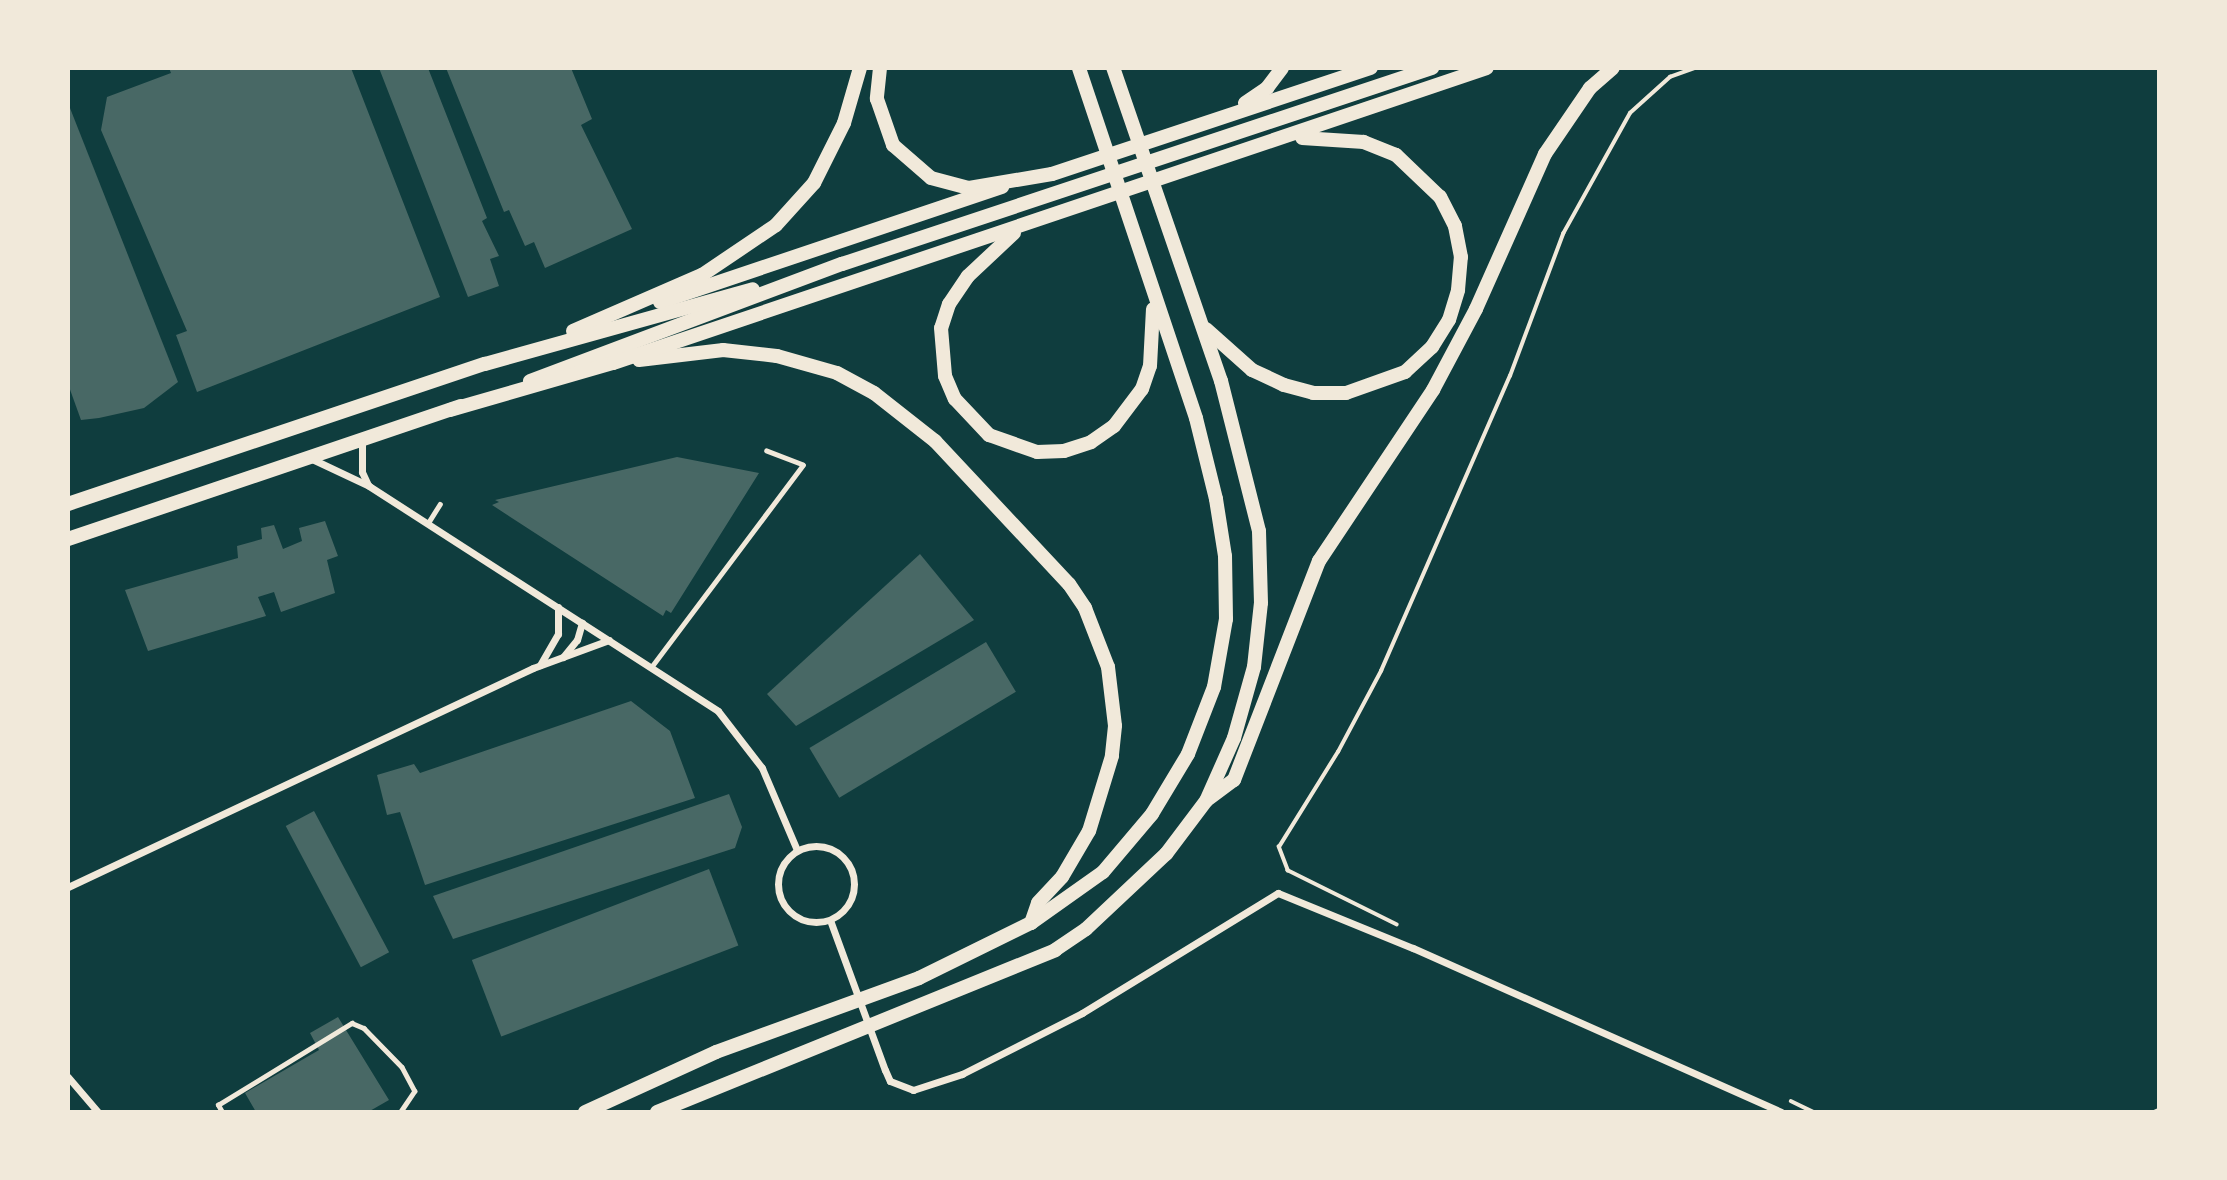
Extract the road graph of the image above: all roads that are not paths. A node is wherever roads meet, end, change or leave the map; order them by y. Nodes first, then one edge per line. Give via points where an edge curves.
1 (860, 68) edge
2 (880, 68) edge
3 (1079, 68) edge
4 (1113, 68) edge
5 (1282, 68) edge
6 (1371, 68) edge
7 (1432, 68) edge
8 (1487, 68) edge
9 (1613, 68) edge
10 (1233, 111) junction
11 (1287, 139) junction
12 (1007, 185) junction
13 (1020, 228) junction
14 (842, 264) junction
15 (1153, 290) junction
16 (587, 325) junction
17 (1203, 326) junction
18 (534, 349) junction
19 (613, 363) junction
20 (450, 410) junction
21 (362, 441) junction
22 (766, 451) dead end
23 (312, 459) junction
24 (369, 486) junction
25 (68, 504) edge
26 (440, 504) dead end
27 (428, 523) junction
28 (68, 539) edge
29 (558, 607) junction
30 (582, 623) junction
31 (609, 640) junction
32 (560, 660) junction
33 (540, 666) junction
34 (652, 666) junction
35 (1206, 801) junction
36 (797, 850) junction
37 (68, 887) edge
38 (830, 920) junction
39 (1031, 923) junction
40 (68, 1077) edge
41 (98, 1112) edge
42 (222, 1112) edge
43 (401, 1112) edge
44 (585, 1112) edge
45 (657, 1112) edge
46 (1781, 1112) edge

1 - 16 main road via 844,123 814,183 776,226 702,275
2 - 12 main road via 877,99 883,121 892,145 911,164 931,178 969,188
3 - 15 main road
4 - 17 main road
5 - 10 main road via 1267,88
6 - 10 main road
7 - 14 main road
8 - 11 main road
9 - 35 main road via 1590,88 1545,154 1476,309 1433,390 1319,561 1234,780
10 - 12 main road
11 - 13 main road
11 - 17 main road via 1328,137 1364,142 1396,155 1420,173 1455,226 1461,257 1449,320 1432,347 1405,372 1346,393 1313,393 1284,385 1233,356
12 - 16 main road
13 - 15 main road via 968,276 949,304 941,328 945,376 954,399 989,435 1012,446 1064,451 1091,442 1114,426 1136,399 1150,366
13 - 19 main road
14 - 18 main road
14 - 20 main road
15 - 39 main road via 1196,418 1225,556 1226,620 1214,687 1188,754 1152,814 1103,872
16 - 18 main road
17 - 35 main road via 1259,531 1261,603 1254,667 1234,738
18 - 25 main road
19 - 20 main road
19 - 39 main road via 723,349 777,356 837,373 874,393 935,441 1069,584 1085,608 1108,667 1115,726 1112,755 1089,831 1062,877 1038,903
20 - 21 main road
21 - 23 main road
21 - 24 street via 362,472
22 - 34 lane via 803,465
23 - 24 street
23 - 28 main road
24 - 27 street
26 - 27 lane
27 - 29 street
29 - 30 street
29 - 33 street via 558,634
30 - 31 street
30 - 32 street via 574,645
31 - 32 street
31 - 34 street
32 - 33 street
33 - 37 street
34 - 36 street via 718,711 743,739 762,768
35 - 45 main road via 1166,854 1122,898 1055,950
36 - 38 street via 780,869 778,894 793,915 804,921
36 - 38 street via 809,845 834,849 851,867 854,879 849,904
38 - 46 street via 890,1081 914,1090 962,1074 1082,1013 1278,893
39 - 44 main road via 919,978 705,1057
40 - 41 street
42 - 43 lane via 218,1105 238,1091 352,1023 372,1035 402,1067 415,1091

